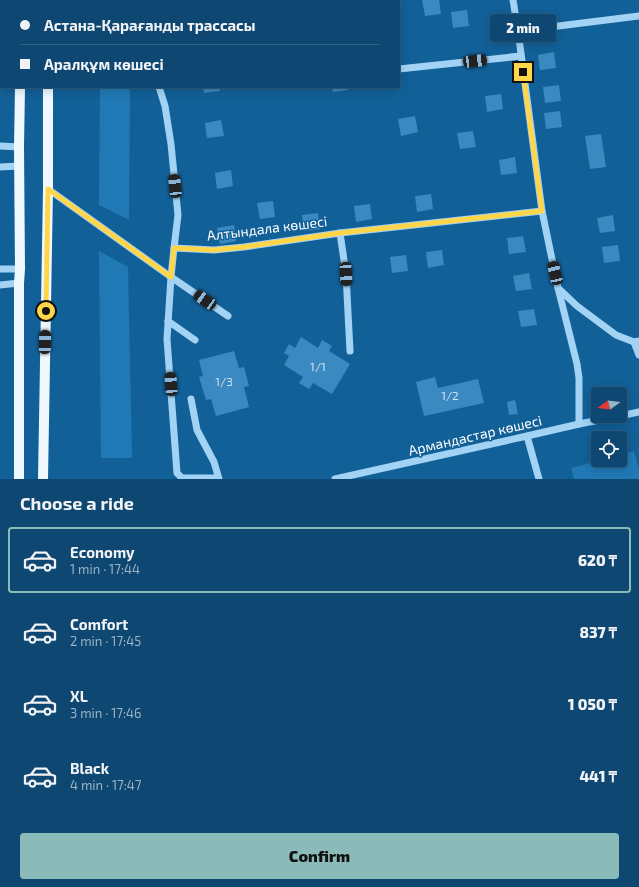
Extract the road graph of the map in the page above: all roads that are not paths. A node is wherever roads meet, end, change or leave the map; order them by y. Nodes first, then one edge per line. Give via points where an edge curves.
1 (513, 0) edge
2 (639, 16) edge
3 (518, 31) junction
4 (521, 56) junction
5 (400, 69) edge
6 (20, 88) edge
7 (48, 88) edge
8 (159, 88) edge
9 (0, 146) edge
10 (19, 147) junction
11 (20, 166) junction
12 (0, 168) edge
13 (48, 189) junction
14 (542, 211) junction
15 (340, 233) junction
16 (174, 248) junction
17 (0, 269) edge
18 (20, 269) junction
19 (171, 277) junction
20 (19, 284) junction
21 (0, 285) edge
22 (558, 288) junction
23 (228, 316) dead end
24 (168, 321) junction
25 (195, 340) dead end
26 (636, 341) edge
27 (350, 351) dead end
28 (639, 355) edge
29 (191, 399) dead end
30 (639, 412) edge
31 (627, 415) edge
32 (591, 422) edge
33 (579, 424) junction
34 (527, 436) junction
35 (218, 478) edge
36 (19, 479) edge
37 (43, 479) edge
38 (335, 479) edge
39 (539, 479) edge

1 - 3 street
2 - 3 street
3 - 4 street
4 - 5 street
4 - 14 street
6 - 10 main road
7 - 13 main road
8 - 16 street via 165,106 178,215
9 - 10 street
10 - 11 main road
11 - 12 street
11 - 18 main road
13 - 19 street
13 - 37 main road
14 - 15 street, Алтындала көшесі
14 - 22 street
15 - 16 street, Алтындала көшесі via 214,250
15 - 27 street via 346,274
16 - 19 street
17 - 18 street
18 - 20 main road
19 - 23 street
19 - 24 street
20 - 21 street
20 - 36 main road
22 - 26 street via 577,306 616,335
22 - 33 street via 577,364
24 - 25 street
24 - 35 street via 167,339 177,473 182,478
26 - 28 street
29 - 35 street via 198,430 214,462
30 - 31 street, Армандастар көшесі
32 - 33 street, Армандастар көшесі
33 - 34 street, Армандастар көшесі
34 - 38 street, Армандастар көшесі
34 - 39 street

